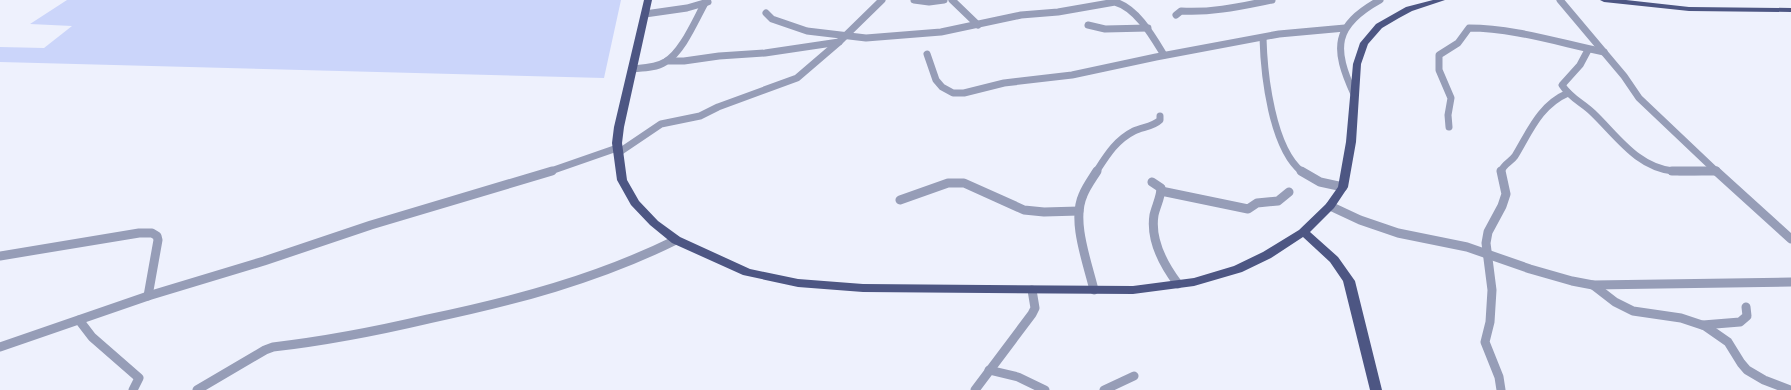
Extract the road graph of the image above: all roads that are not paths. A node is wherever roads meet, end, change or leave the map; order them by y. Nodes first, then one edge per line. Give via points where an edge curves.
1 (648, 0) edge
2 (882, 0) edge
3 (914, 0) edge
4 (944, 0) edge
5 (952, 0) edge
6 (1272, 0) edge
7 (1377, 0) edge
8 (1441, 0) edge
9 (1560, 0) edge
10 (1604, 0) edge
11 (708, 2) edge
12 (1791, 10) edge
13 (766, 13) dead end
14 (645, 14) junction
15 (1176, 15) dead end
16 (978, 25) junction
17 (1088, 25) dead end
18 (1148, 28) junction
19 (1345, 28) junction
20 (845, 36) junction
21 (1262, 38) junction
22 (839, 42) junction
23 (1588, 50) junction
24 (1604, 52) junction
25 (927, 54) dead end
26 (1164, 55) junction
27 (667, 61) junction
28 (632, 69) junction
29 (1568, 93) junction
30 (1354, 94) junction
31 (1160, 116) dead end
32 (1449, 127) dead end
33 (618, 151) junction
34 (1716, 171) junction
35 (1152, 182) dead end
36 (1343, 187) junction
37 (1161, 191) junction
38 (1289, 192) dead end
39 (900, 200) dead end
40 (1327, 210) junction
41 (1079, 211) junction
42 (1303, 232) junction
43 (1791, 239) edge
44 (676, 240) junction
45 (1488, 254) junction
46 (0, 256) edge
47 (1791, 282) edge
48 (1178, 284) junction
49 (1593, 285) junction
50 (1032, 290) junction
51 (1094, 290) junction
52 (148, 296) junction
53 (1746, 307) dead end
54 (79, 320) junction
55 (1703, 325) junction
56 (0, 347) edge
57 (989, 370) junction
58 (1134, 376) dead end
59 (133, 390) edge
60 (197, 390) edge
61 (975, 390) edge
62 (1045, 390) edge
63 (1104, 390) edge
64 (1376, 390) edge
65 (1501, 390) edge
66 (1790, 390) edge

1 - 14 main road
2 - 20 street
3 - 4 street
5 - 16 street
6 - 15 street via 1212,11 1181,10
7 - 19 street via 1357,13
8 - 30 main road via 1409,9 1379,26 1372,33 1364,43 1357,64
9 - 24 street
10 - 12 main road via 1689,9
11 - 14 street via 684,9
11 - 27 street
13 - 20 street via 772,19 799,29
14 - 28 main road
16 - 18 street via 1021,15 1058,12 1114,2 1122,4
16 - 20 street via 927,34 866,38
17 - 18 street via 1105,29
18 - 26 street
19 - 21 street
19 - 30 street via 1339,50 1346,77
20 - 22 street
21 - 26 street
21 - 36 street via 1265,78 1280,140 1286,152 1299,170 1310,177
22 - 27 street via 765,53
22 - 33 street via 797,78 700,116 661,124
23 - 24 street
23 - 29 street via 1580,65 1564,80 1562,85
23 - 32 street via 1506,31 1469,28 1458,43 1440,55 1439,70 1451,98
24 - 34 street via 1639,98
25 - 26 street via 936,80 942,87 957,94 1010,82 1072,75
27 - 28 street via 656,66
28 - 33 main road via 619,127
29 - 34 street via 1643,161 1668,170
29 - 45 street via 1556,98 1547,106 1524,137 1514,157 1502,168 1506,194 1488,232
30 - 36 main road via 1351,142
31 - 41 street via 1159,122 1134,131 1110,149 1082,196
33 - 44 main road via 622,180 636,203 654,223
33 - 52 street via 371,225
34 - 43 street
35 - 37 street via 1161,188
36 - 40 main road
37 - 38 street via 1248,209 1257,203 1278,201
37 - 48 street via 1155,208 1154,233 1159,252
39 - 41 street via 956,182 964,183 1024,210
40 - 42 main road
40 - 45 street via 1398,233
41 - 51 street via 1079,222
42 - 48 main road via 1267,255 1243,266 1194,282
42 - 64 main road via 1327,251 1340,265 1349,281
44 - 50 main road via 747,272 798,283 862,288
44 - 60 street via 630,263 526,297 379,330 274,347
45 - 49 street via 1530,269
45 - 65 street via 1492,290 1490,322 1485,342 1499,377
46 - 52 street via 129,234 152,233 158,240
47 - 49 street
48 - 51 main road via 1133,290
49 - 55 street via 1605,296 1628,309
50 - 51 main road
50 - 57 street via 1035,308 1032,314
52 - 54 street
53 - 55 street via 1747,316 1740,322
54 - 56 street
54 - 59 street via 92,337 139,378
55 - 66 street via 1724,337 1736,357 1750,372
57 - 61 street
57 - 62 street via 1010,373
58 - 63 street

